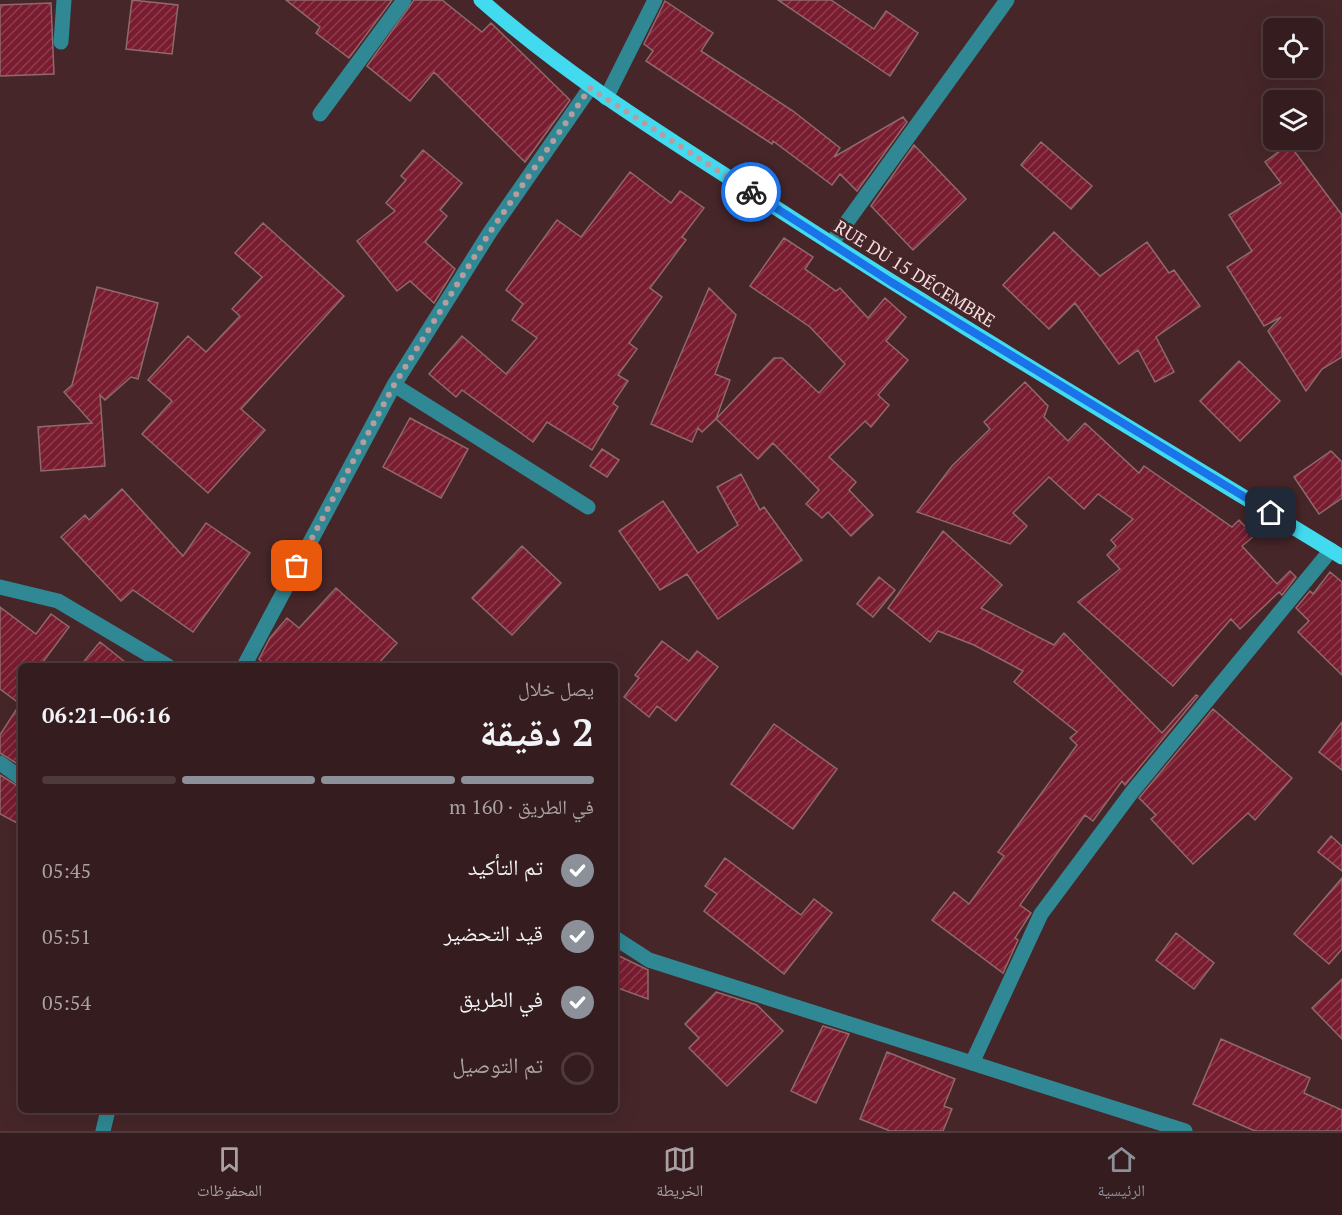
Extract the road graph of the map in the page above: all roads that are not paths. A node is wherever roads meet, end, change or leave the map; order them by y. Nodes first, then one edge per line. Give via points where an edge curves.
1 (64, 0) edge
2 (404, 0) edge
3 (481, 0) edge
4 (656, 0) edge
5 (1007, 0) edge
6 (61, 42) dead end
7 (590, 88) junction
8 (606, 98) junction
9 (320, 114) dead end
10 (831, 244) junction
11 (394, 385) junction
12 (588, 507) dead end
13 (1336, 553) edge
14 (0, 586) edge
15 (163, 663) edge
16 (246, 663) edge
17 (0, 763) edge
18 (18, 776) edge
19 (618, 940) edge
20 (972, 1063) junction
21 (107, 1113) edge
22 (103, 1131) edge
23 (1185, 1131) edge

1 - 6 street
2 - 9 street
3 - 7 main road, RUE DU 15 DÉCEMBRE
4 - 8 street
5 - 10 street
7 - 8 main road, RUE DU 15 DÉCEMBRE
7 - 11 street via 490,232
8 - 10 main road, RUE DU 15 DÉCEMBRE
10 - 13 main road, RUE DU 15 DÉCEMBRE
11 - 12 street
11 - 16 street
13 - 20 street via 1132,792 1041,914
14 - 15 street via 58,601
17 - 18 street
19 - 20 street via 649,960
20 - 23 street
21 - 22 street

